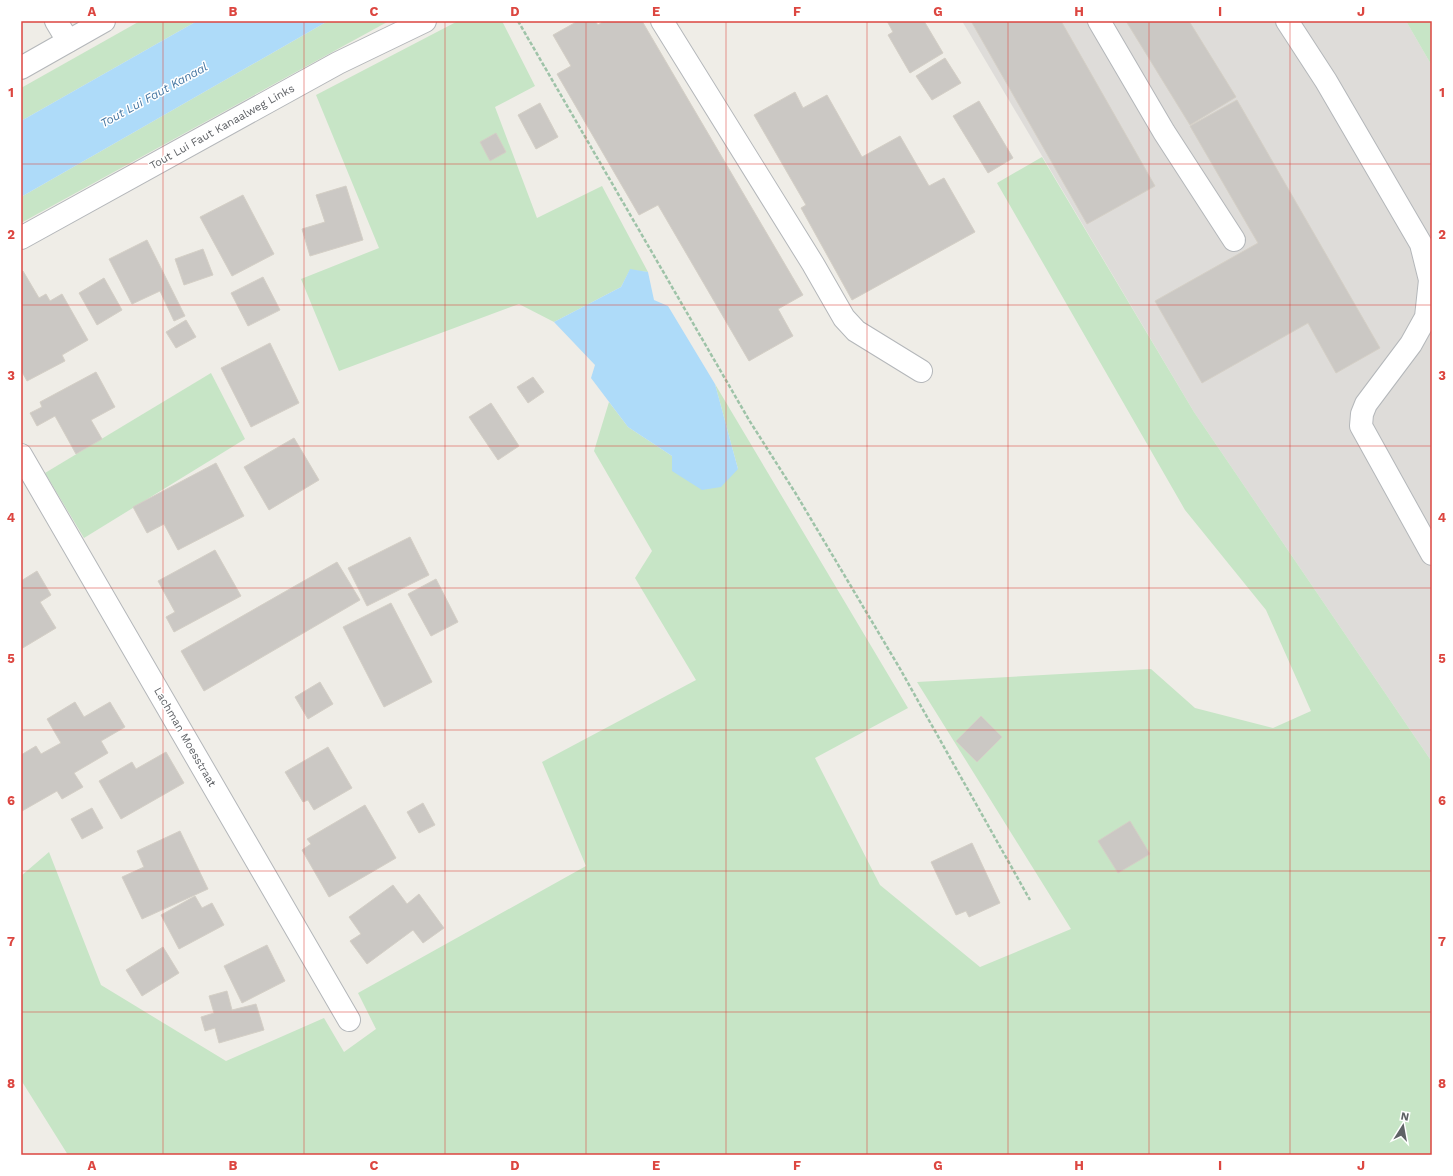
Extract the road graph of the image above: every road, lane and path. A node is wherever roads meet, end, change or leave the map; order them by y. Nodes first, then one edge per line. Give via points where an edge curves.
1 (56, 21) edge
2 (104, 21) edge
3 (425, 21) edge
4 (518, 21) edge
5 (662, 21) edge
6 (1099, 21) edge
7 (1287, 21) edge
8 (68, 40) junction
9 (21, 68) edge
10 (21, 238) edge
11 (1234, 240) dead end
12 (921, 371) dead end
13 (21, 454) edge
14 (1432, 554) edge
15 (1030, 900) dead end
16 (349, 1020) dead end

1 - 8 street
2 - 8 street
3 - 10 street, Tout Lui Faut Kanaalweg Links via 338,63
4 - 15 path via 749,420 899,667
5 - 12 street via 844,318 856,331
6 - 11 street via 1164,132
7 - 14 street via 1326,81 1421,244 1430,280 1426,317 1411,344 1366,404 1361,426
8 - 9 street
13 - 16 street, Lachman Moesstraat

